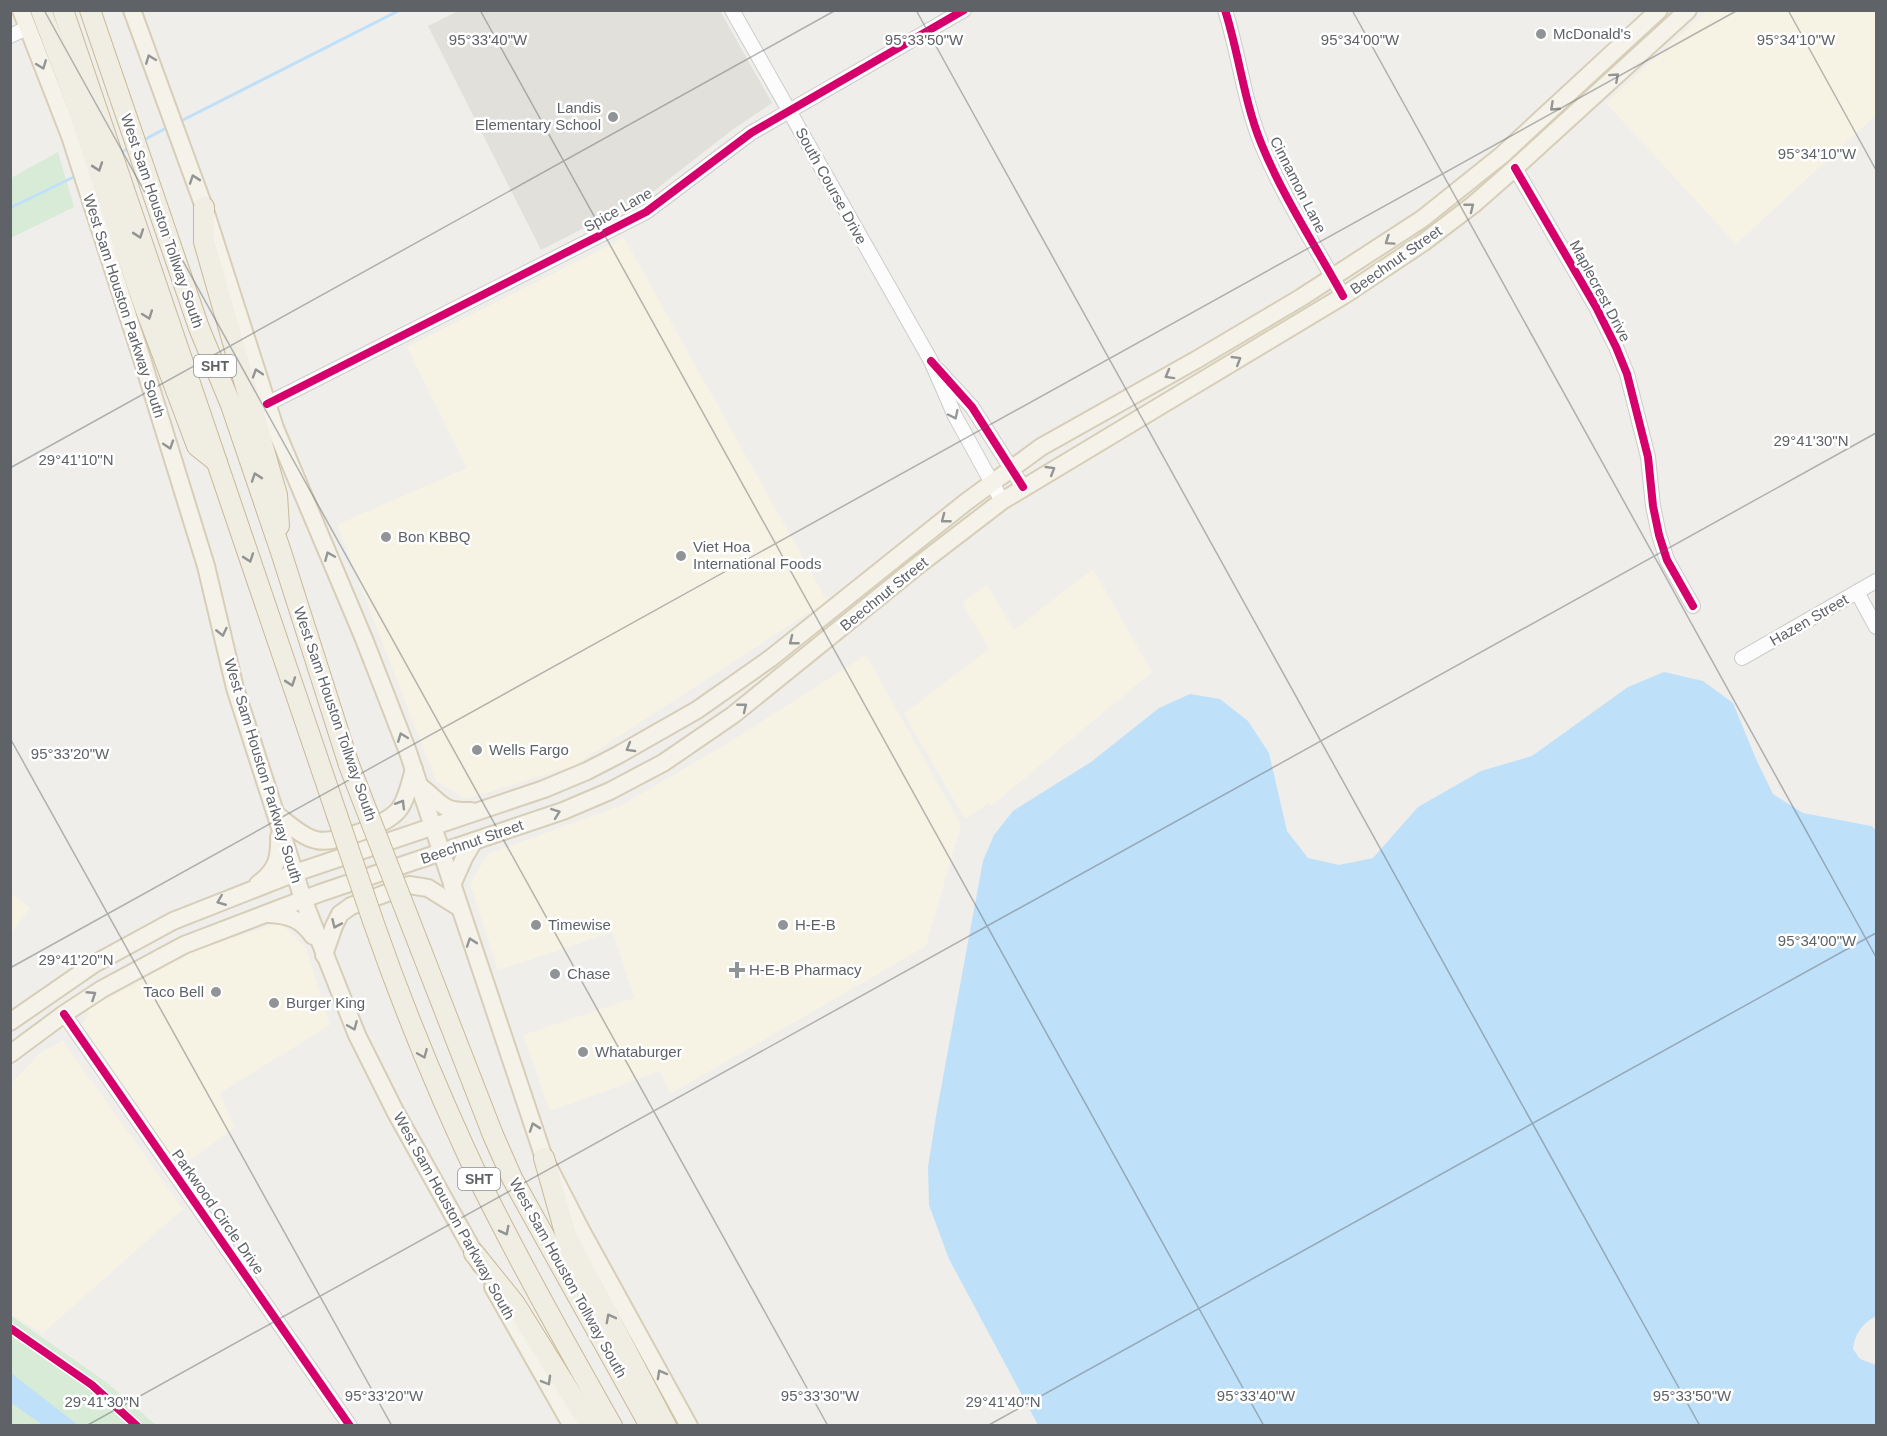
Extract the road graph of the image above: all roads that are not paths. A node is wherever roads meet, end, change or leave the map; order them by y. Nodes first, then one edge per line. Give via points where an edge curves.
1 (21, 10) edge
2 (41, 10) edge
3 (63, 10) edge
4 (90, 10) edge
5 (132, 10) edge
6 (732, 10) edge
7 (964, 10) edge
8 (1226, 10) edge
9 (1659, 10) edge
10 (1688, 10) edge
11 (27, 28) junction
12 (10, 36) edge
13 (1582, 81) junction
14 (1595, 95) junction
15 (789, 110) junction
16 (1530, 130) junction
17 (1515, 168) junction
18 (101, 205) junction
19 (204, 207) junction
20 (1334, 278) junction
21 (1344, 296) junction
22 (1196, 360) junction
23 (931, 362) junction
24 (1205, 379) junction
25 (267, 404) junction
26 (217, 462) junction
27 (1011, 468) junction
28 (991, 483) junction
29 (1023, 487) junction
30 (1002, 501) junction
31 (281, 552) junction
32 (1876, 581) edge
33 (1857, 592) junction
34 (1693, 606) dead end
35 (827, 615) junction
36 (1876, 627) edge
37 (841, 629) junction
38 (1742, 658) dead end
39 (697, 710) junction
40 (711, 731) junction
41 (414, 769) junction
42 (419, 786) junction
43 (483, 811) junction
44 (277, 815) junction
45 (433, 827) junction
46 (474, 841) junction
47 (441, 852) junction
48 (295, 873) junction
49 (452, 885) junction
50 (252, 889) junction
51 (303, 899) junction
52 (460, 908) junction
53 (265, 913) junction
54 (173, 921) junction
55 (184, 945) junction
56 (322, 951) junction
57 (50, 993) junction
58 (64, 1014) junction
59 (10, 1022) edge
60 (10, 1054) edge
61 (544, 1158) junction
62 (474, 1253) junction
63 (350, 1425) edge
64 (572, 1425) edge
65 (591, 1425) edge
66 (612, 1425) edge
67 (650, 1425) edge
68 (666, 1425) edge
69 (689, 1425) edge

1 - 11 main road, West Sam Houston Parkway South
2 -> 18 highway via 87,134
3 -> 26 highway, West Sam Houston Tollway South / SHT
31 -> 4 highway, West Sam Houston Tollway South / SHT
19 -> 5 main road
6 - 15 street, South Course Drive
7 - 15 street, Spice Lane
8 - 20 street, Cinnamon Lane via 1260,141 1282,190
9 - 13 main road, Beechnut Street
14 -> 10 main road, Beechnut Street
11 - 12 street
11 -> 18 main road, West Sam Houston Parkway South via 73,148
13 - 14 main road
13 -> 16 main road, Beechnut Street
14 - 17 main road, Beechnut Street
15 - 23 street, South Course Drive
15 - 25 street, Spice Lane via 751,133 646,213
16 - 17 main road via 1531,140 1512,157
16 -> 20 main road, Beechnut Street via 1422,219
21 -> 17 main road, Beechnut Street via 1424,242
17 - 34 street, Maplecrest Drive via 1616,347 1648,457 1659,535 1667,560
18 -> 26 highway via 197,446
18 -> 44 main road, West Sam Houston Parkway South via 206,566 235,688
25 -> 19 main road
19 - 31 highway via 204,242 277,495
20 - 21 street, Cinnamon Lane
20 - 22 main road, Beechnut Street
24 -> 21 main road, Beechnut Street
22 - 24 main road
22 -> 27 main road, Beechnut Street via 1041,447
23 - 27 street, South Course Drive via 972,407
23 -> 28 street, South Course Drive
29 -> 24 main road, Beechnut Street
41 -> 25 main road
26 -> 66 highway, West Sam Houston Tollway South / SHT, bridge via 373,921 421,1049 470,1160 533,1284
27 - 28 main road, Beechnut Street
27 - 29 street, South Course Drive
28 - 30 street, South Course Drive
28 -> 35 main road, Beechnut Street
29 - 30 main road, Beechnut Street
30 - 37 main road, Beechnut Street
31 - 67 highway, West Sam Houston Tollway South / SHT, bridge via 349,765 489,1125 512,1178
32 - 33 street, Hazen Street
33 - 36 street
33 - 38 street, Hazen Street
35 - 37 main road
35 -> 39 main road, Beechnut Street
40 -> 37 main road, Beechnut Street
39 - 40 main road
39 -> 43 main road, Beechnut Street via 587,771
46 -> 40 main road, Beechnut Street via 610,791
41 - 42 main road
44 -> 41 main road via 318,841 350,835 379,824 399,809
42 - 43 main road via 450,810
42 - 45 main road
43 - 45 main road, Beechnut Street
44 - 48 main road, West Sam Houston Parkway South
44 - 50 main road via 280,855 272,872
45 - 47 main road
45 - 48 main road, Beechnut Street
46 - 47 main road, Beechnut Street
46 - 49 main road
47 - 49 main road
47 - 51 main road, Beechnut Street
48 - 50 main road, Beechnut Street
48 - 51 main road, West Sam Houston Parkway South
49 - 52 main road
50 -> 54 main road, Beechnut Street
51 - 53 main road, Beechnut Street
51 - 56 main road, West Sam Houston Parkway South
52 -> 56 main road via 428,888 409,885 351,906 340,914
61 -> 52 main road
53 - 55 main road, Beechnut Street
53 - 56 main road via 296,918
54 - 55 main road
54 - 57 main road, Beechnut Street
58 -> 55 main road, Beechnut Street
56 -> 62 main road, West Sam Houston Parkway South via 381,1084
57 - 58 main road
57 - 59 main road, Beechnut Street
58 - 60 main road, Beechnut Street
58 - 63 street, Parkwood Circle Drive
68 -> 61 highway via 566,1236
69 -> 61 main road
62 -> 64 main road, West Sam Houston Parkway South
62 - 65 highway via 515,1304

